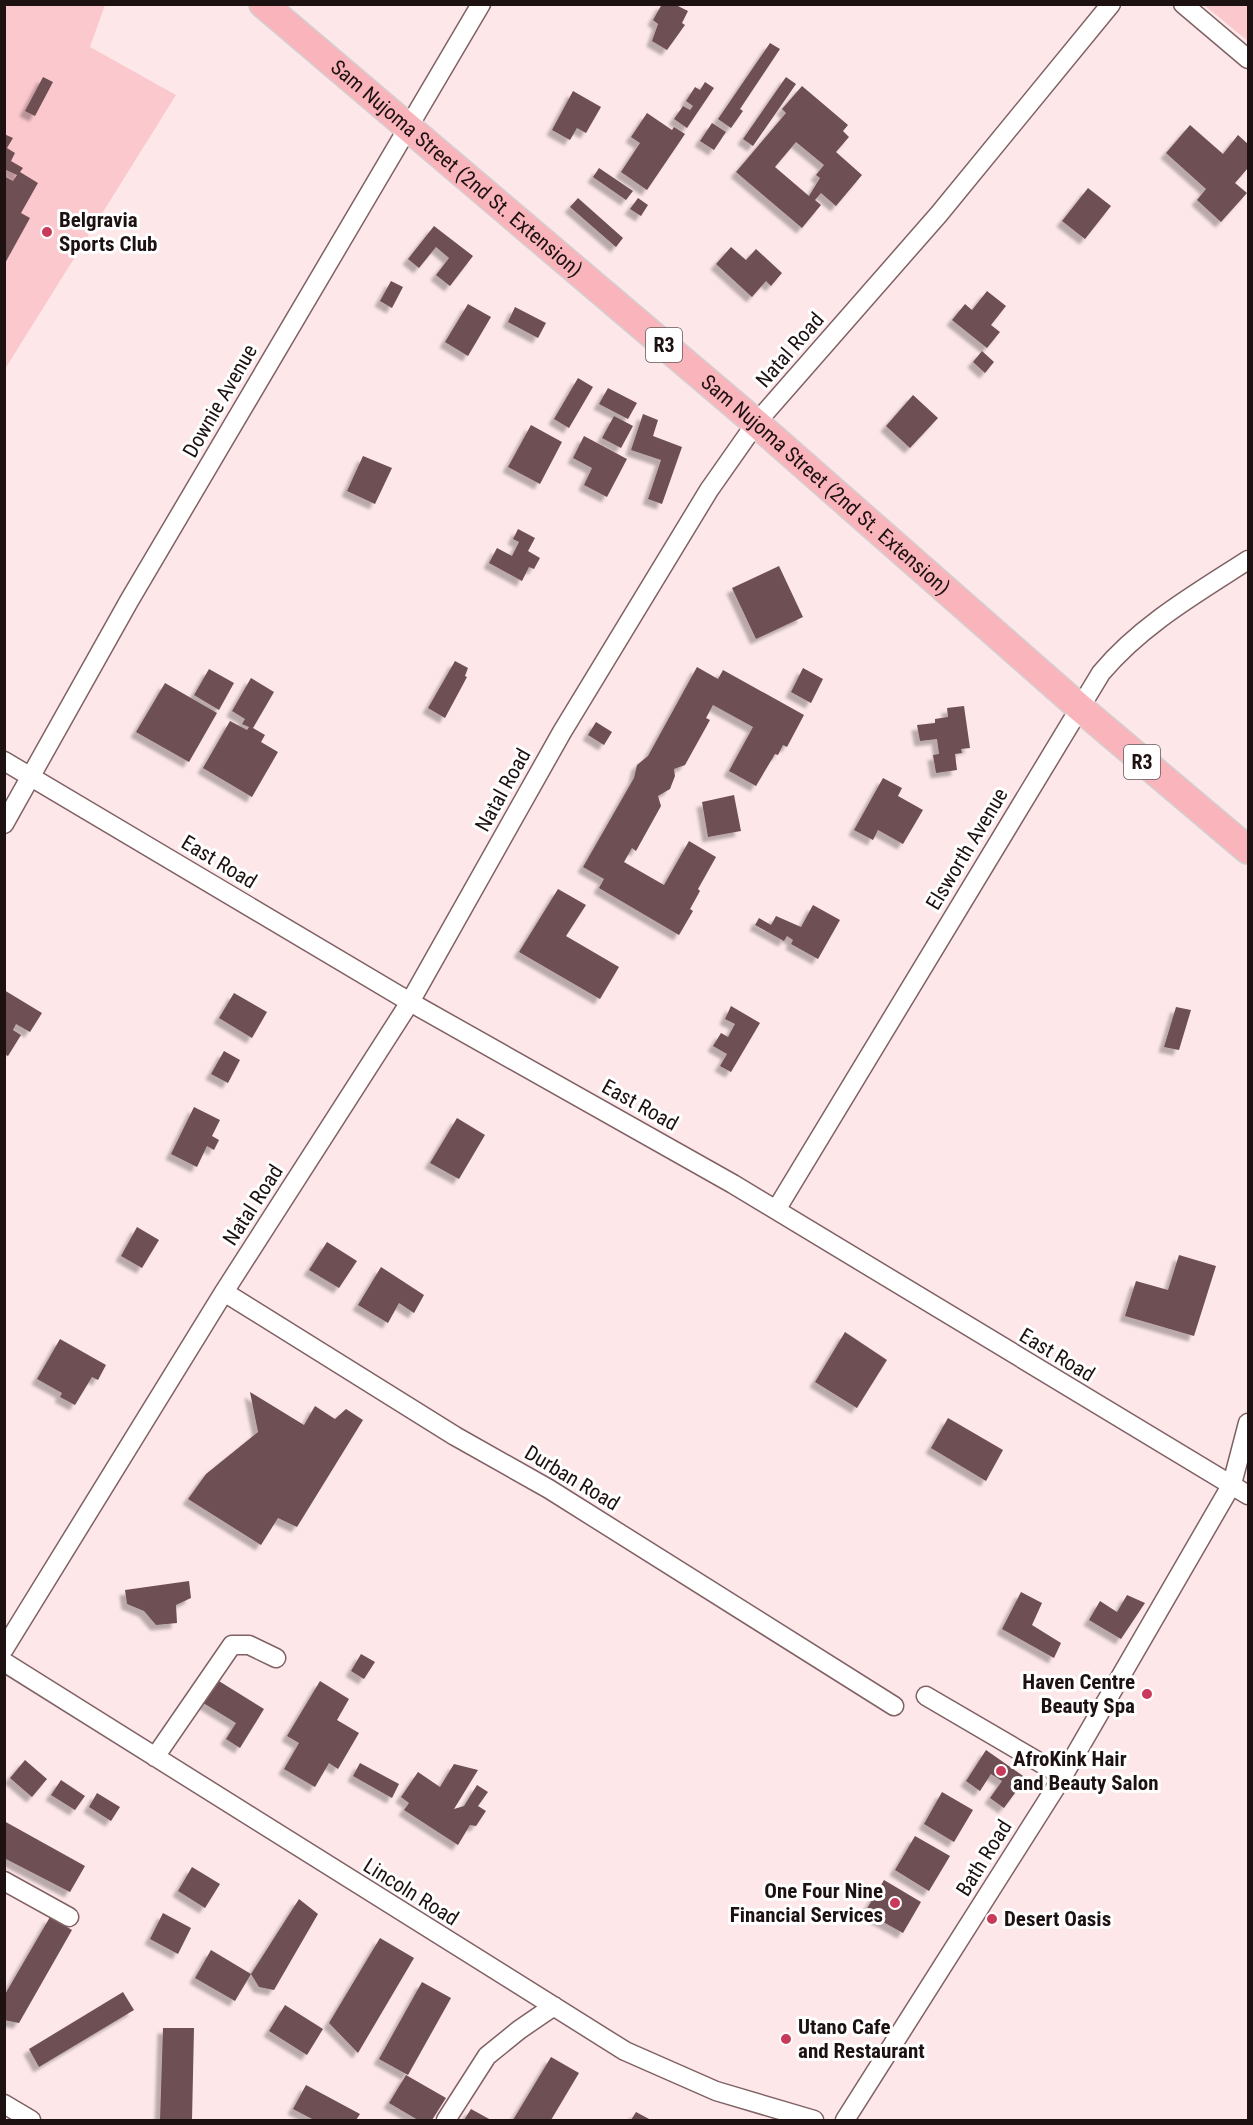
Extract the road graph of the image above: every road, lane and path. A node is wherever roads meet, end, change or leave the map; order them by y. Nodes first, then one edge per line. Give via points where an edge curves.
1 (263, 4) edge
2 (481, 4) edge
3 (1111, 4) edge
4 (1183, 4) edge
5 (1248, 59) edge
6 (407, 126) junction
7 (756, 423) junction
8 (1248, 560) edge
9 (1078, 707) junction
10 (4, 761) edge
11 (32, 778) junction
12 (4, 824) edge
13 (1248, 850) edge
14 (410, 1002) junction
15 (776, 1210) junction
16 (224, 1292) junction
17 (1248, 1423) edge
18 (1232, 1485) junction
19 (1248, 1495) edge
20 (4, 1649) edge
21 (276, 1658) dead end
22 (4, 1662) edge
23 (926, 1696) dead end
24 (894, 1706) dead end
25 (155, 1757) junction
26 (1063, 1776) junction
27 (4, 1881) edge
28 (69, 1917) dead end
29 (554, 2006) junction
30 (4, 2104) edge
31 (31, 2121) edge
32 (446, 2121) edge
33 (814, 2121) edge
34 (845, 2121) edge

1 - 6 highway, Sam Nujoma Street (2nd St. Extension) / R3
2 - 6 street, Downie Avenue
3 - 7 street, Natal Road via 939,214
4 - 5 street
6 - 7 highway, Sam Nujoma Street (2nd St. Extension) / R3
6 - 11 street, Downie Avenue via 129,601
7 - 9 highway, Sam Nujoma Street (2nd St. Extension) / R3
7 - 14 street, Natal Road via 709,490 581,699
8 - 9 street, Elsworth Avenue via 1118,652
9 - 13 highway, Sam Nujoma Street (2nd St. Extension) / R3
9 - 15 street, Elsworth Avenue
10 - 11 street, East Road
11 - 12 street, Downie Avenue
11 - 14 street, East Road
14 - 15 street, East Road
14 - 16 street, Natal Road
15 - 18 street, East Road
16 - 20 street, Natal Road
16 - 24 street, Durban Road via 387,1395 549,1489
17 - 18 street, Bath Road
18 - 19 street, East Road
18 - 26 street, Bath Road
21 - 25 street via 249,1645 232,1645
22 - 25 street, Lincoln Road
23 - 26 street
25 - 29 street, Lincoln Road
26 - 34 street, Bath Road
27 - 28 street
29 - 32 street via 487,2056
29 - 33 street, Lincoln Road via 626,2051 716,2091
30 - 31 street

